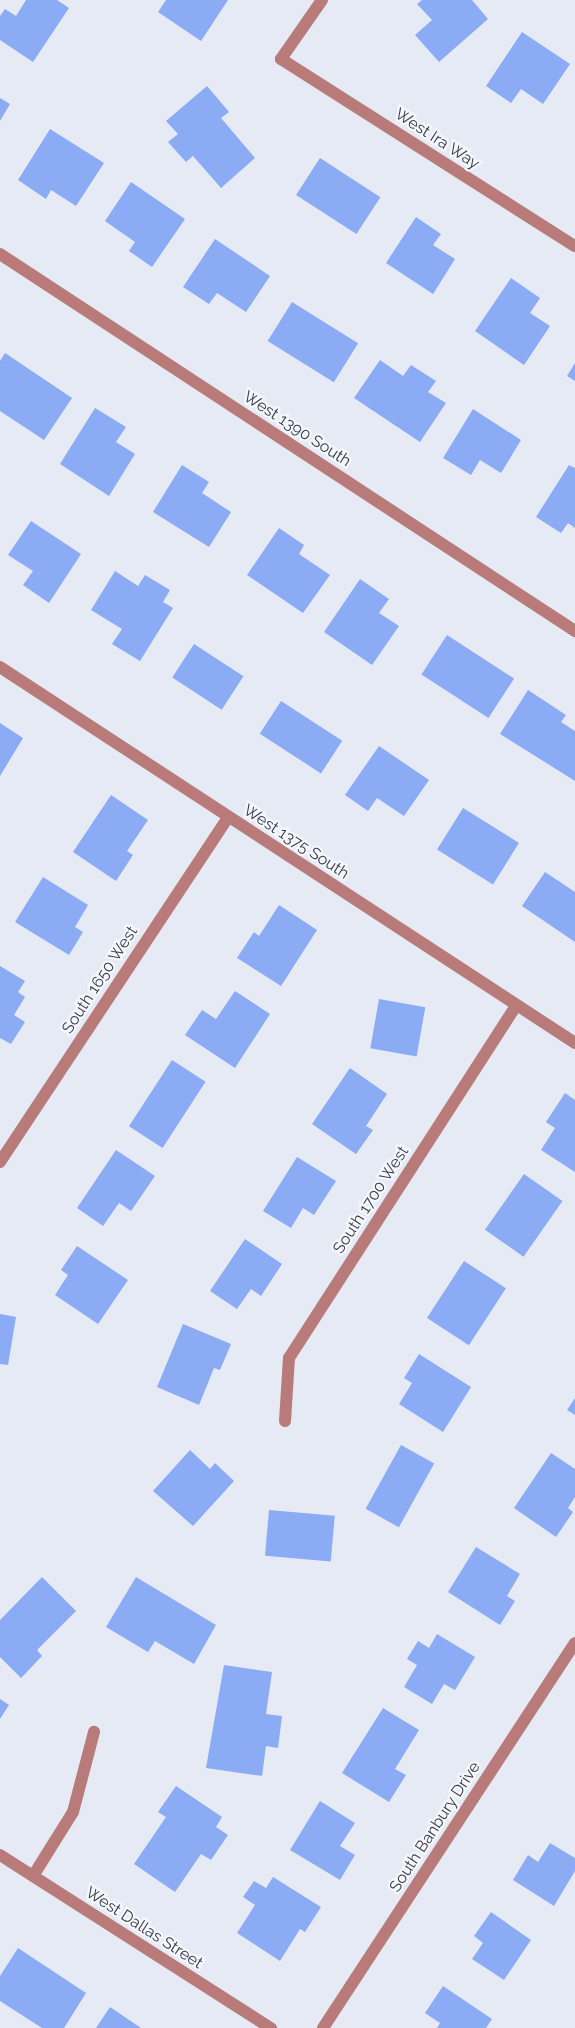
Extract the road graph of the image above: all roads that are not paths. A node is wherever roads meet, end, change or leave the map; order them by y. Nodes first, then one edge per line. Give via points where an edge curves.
1 (322, 0) edge
2 (575, 246) edge
3 (0, 254) edge
4 (575, 631) edge
5 (0, 667) edge
6 (228, 817) junction
7 (515, 1007) junction
8 (575, 1043) edge
9 (0, 1162) edge
10 (285, 1421) dead end
11 (575, 1643) edge
12 (94, 1732) dead end
13 (0, 1855) edge
14 (33, 1876) junction
15 (271, 2028) edge
16 (323, 2028) edge

1 - 2 street, West Ira Way via 281,59
3 - 4 street, West 1390 South
5 - 6 street, West 1375 South
6 - 7 street, West 1375 South
6 - 9 street, South 1650 West
7 - 8 street, West 1375 South
7 - 10 street, South 1700 West via 289,1358
11 - 16 street, South Banbury Drive
12 - 14 street via 73,1812
13 - 14 street, West Dallas Street
14 - 15 street, West Dallas Street

